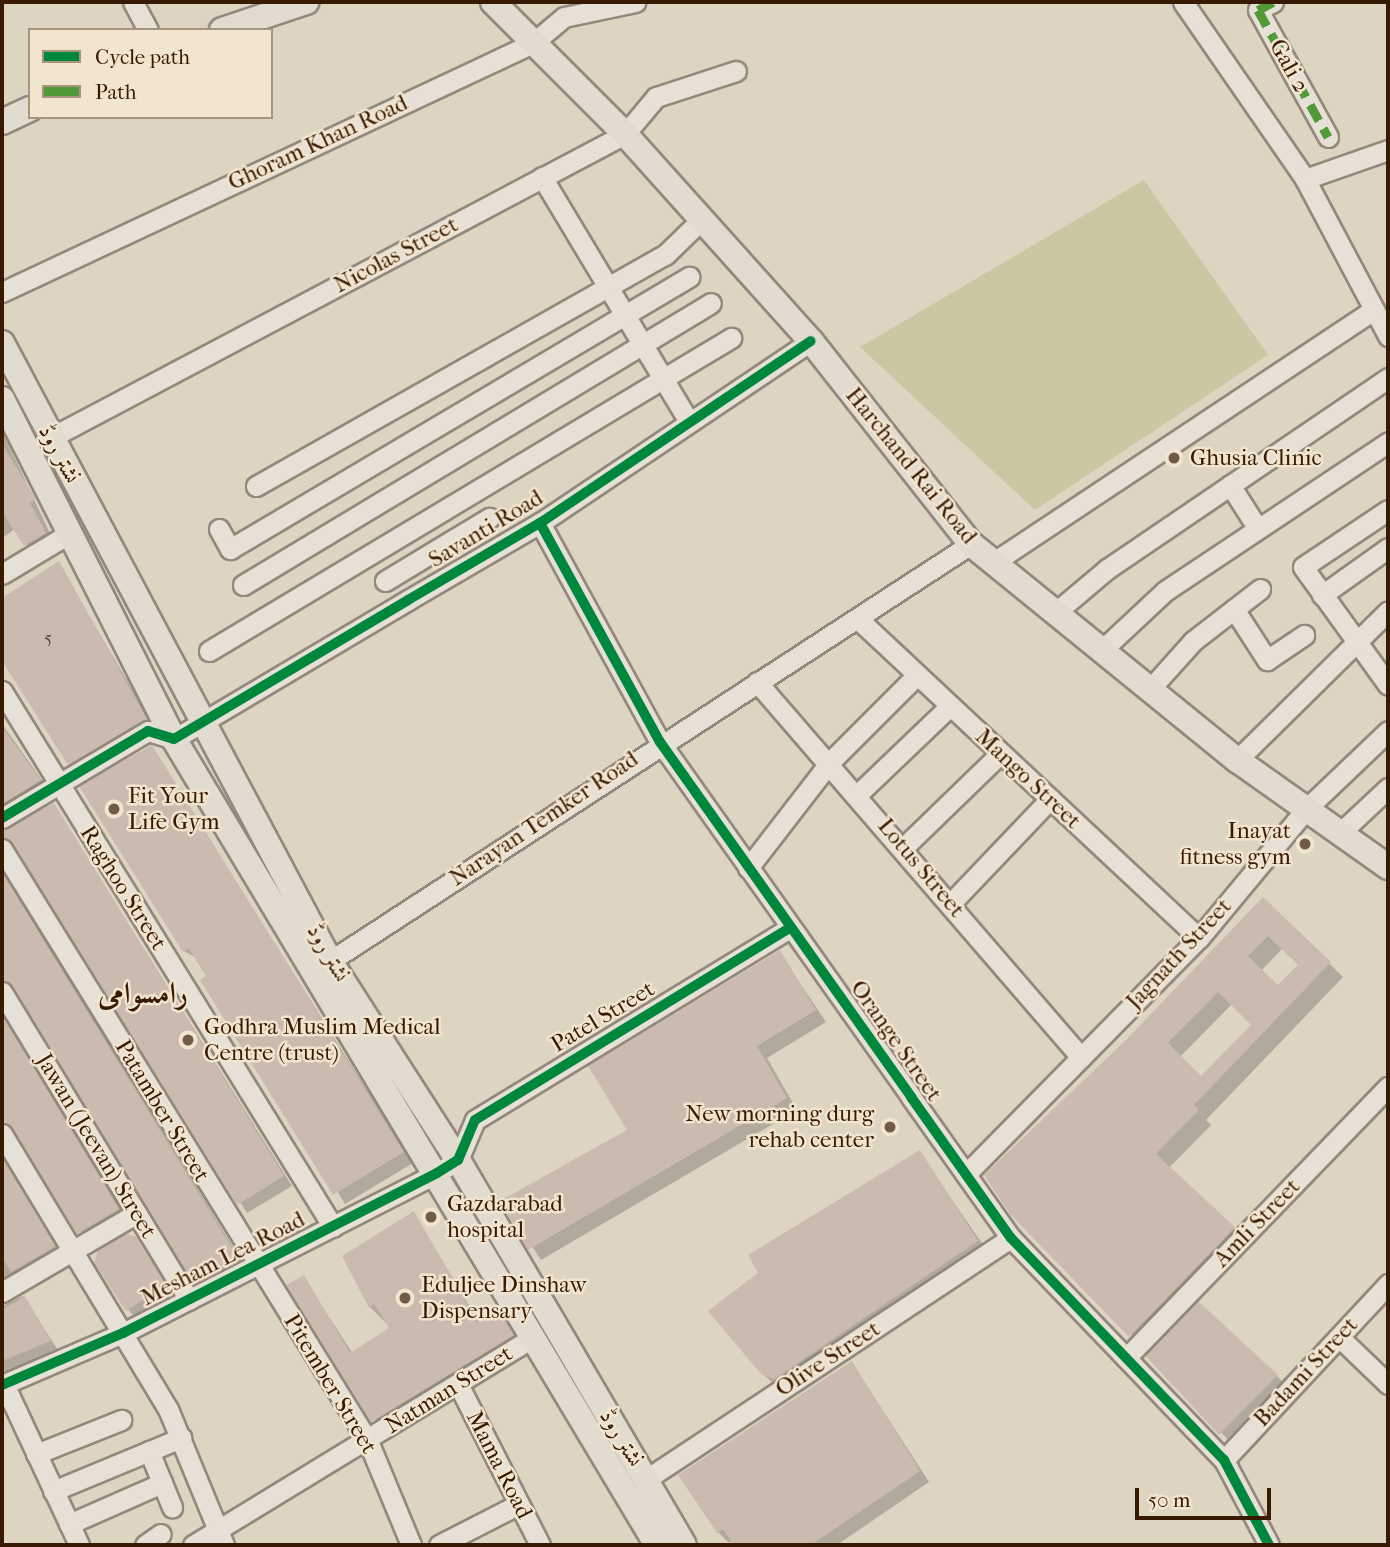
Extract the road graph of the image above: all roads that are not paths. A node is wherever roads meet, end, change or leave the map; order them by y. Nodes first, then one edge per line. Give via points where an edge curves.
1 (133, 2) edge
2 (306, 2) edge
3 (493, 2) edge
4 (635, 2) edge
5 (1183, 2) edge
6 (1273, 2) edge
7 (147, 28) edge
8 (228, 28) edge
9 (533, 43) junction
10 (736, 71) dead end
11 (28, 110) edge
12 (2, 122) edge
13 (625, 134) junction
14 (1328, 136) dead end
15 (1388, 150) edge
16 (542, 177) junction
17 (1305, 179) junction
18 (702, 219) junction
19 (689, 277) dead end
20 (610, 286) junction
21 (2, 292) edge
22 (711, 303) dead end
23 (1372, 310) junction
24 (627, 316) junction
25 (1388, 336) edge
26 (731, 338) dead end
27 (811, 341) junction
28 (2, 343) edge
29 (644, 345) junction
30 (664, 378) junction
31 (1388, 378) edge
32 (2, 399) edge
33 (689, 422) junction
34 (50, 438) junction
35 (1388, 442) edge
36 (1230, 485) junction
37 (256, 486) dead end
38 (474, 492) junction
39 (1388, 510) edge
40 (489, 518) junction
41 (540, 523) junction
42 (219, 529) dead end
43 (1258, 529) junction
44 (70, 533) junction
45 (505, 543) junction
46 (971, 544) junction
47 (1388, 548) edge
48 (994, 562) junction
49 (2, 574) edge
50 (385, 581) dead end
51 (243, 585) dead end
52 (1259, 589) dead end
53 (1322, 594) junction
54 (1234, 608) junction
55 (1388, 611) edge
56 (1056, 612) junction
57 (858, 619) junction
58 (1304, 635) dead end
59 (1355, 640) junction
60 (1102, 650) junction
61 (209, 651) dead end
62 (918, 675) junction
63 (757, 682) junction
64 (1388, 685) edge
65 (1150, 689) junction
66 (2, 691) edge
67 (950, 706) junction
68 (201, 723) junction
69 (1388, 731) edge
70 (174, 739) junction
71 (660, 742) junction
72 (1000, 753) junction
73 (1237, 760) junction
74 (830, 762) junction
75 (59, 784) junction
76 (859, 793) junction
77 (1385, 795) edge
78 (1050, 799) junction
79 (1306, 809) junction
80 (2, 818) edge
81 (1340, 833) junction
82 (904, 847) junction
83 (2, 849) edge
84 (1388, 867) edge
85 (748, 868) junction
86 (951, 903) junction
87 (790, 928) junction
88 (1199, 938) junction
89 (330, 961) junction
90 (2, 992) edge
91 (1081, 1058) junction
92 (1388, 1087) edge
93 (2, 1134) edge
94 (448, 1166) junction
95 (966, 1174) junction
96 (137, 1213) junction
97 (333, 1227) junction
98 (1011, 1238) junction
99 (73, 1250) junction
100 (257, 1266) junction
101 (1388, 1284) edge
102 (4, 1286) edge
103 (190, 1300) junction
104 (123, 1333) junction
105 (1339, 1337) junction
106 (530, 1339) junction
107 (1126, 1358) junction
108 (458, 1384) junction
109 (1388, 1384) edge
110 (3, 1385) edge
111 (121, 1420) dead end
112 (181, 1438) junction
113 (368, 1441) junction
114 (149, 1451) junction
115 (36, 1454) junction
116 (1224, 1460) junction
117 (645, 1480) junction
118 (162, 1483) junction
119 (53, 1490) junction
120 (519, 1504) junction
121 (172, 1507) dead end
122 (69, 1524) junction
123 (220, 1538) edge
124 (79, 1545) edge
125 (193, 1545) edge
126 (411, 1545) edge
127 (439, 1545) edge
128 (540, 1545) edge
129 (657, 1545) edge
130 (684, 1545) edge
131 (1269, 1545) edge

1 - 7 street
2 - 8 main road
3 - 9 main road, Harchand Rai Road
4 - 9 street, Ghoram Khan Road via 564,17
5 - 17 street
6 - 14 street, Gali 2 via 1258,10
9 - 13 main road, Harchand Rai Road
9 - 21 street, Ghoram Khan Road
10 - 13 street, Nicolas Street via 656,96
11 - 12 main road
13 - 16 street, Nicolas Street
13 - 18 main road, Harchand Rai Road
15 - 17 street
16 - 20 street
16 - 34 street, Nicolas Street
17 - 23 street
18 - 20 street via 665,255
18 - 27 main road, Harchand Rai Road
19 - 24 street
20 - 24 street
20 - 37 street
22 - 29 street
23 - 25 street
23 - 48 street
24 - 29 street
24 - 42 street via 230,549
26 - 30 street
27 - 33 street, Savanti Road
27 - 46 main road, Harchand Rai Road
28 - 34 main road, نشتر روڈ
29 - 30 street
29 - 51 street
30 - 33 street
30 - 38 street
31 - 36 street
32 - 44 main road, نشتر روڈ
33 - 41 street, Savanti Road
34 - 68 main road, نشتر روڈ
35 - 43 street
36 - 43 street
36 - 56 street via 1107,569
38 - 40 street
38 - 61 street
39 - 53 street via 1303,568
40 - 45 street
40 - 50 street
41 - 45 street, Savanti Road
41 - 71 street, Orange Street
43 - 60 street via 1165,591
44 - 49 street
44 - 70 main road, نشتر روڈ
45 - 68 street, Savanti Road
46 - 48 main road, Harchand Rai Road
46 - 57 street, Narayan Temker Road
47 - 53 street
48 - 56 main road, Harchand Rai Road
52 - 54 street
53 - 59 street
54 - 58 street via 1267,660
54 - 65 street
55 - 59 street
56 - 60 main road, Harchand Rai Road
57 - 62 street, Mango Street
57 - 63 street, Narayan Temker Road
59 - 64 street
59 - 73 street
60 - 65 main road, Harchand Rai Road
62 - 67 street, Mango Street
62 - 74 street
63 - 71 street, Narayan Temker Road
63 - 74 street, Lotus Street
65 - 73 main road, Harchand Rai Road
66 - 75 street, Raghoo Street
67 - 72 street, Mango Street
67 - 76 street
68 - 70 street, Savanti Road
68 - 89 main road, نشتر روڈ
69 - 79 street, Jagnath Street
70 - 75 street via 148,731
70 - 94 main road, نشتر روڈ
71 - 85 street, Orange Street
71 - 89 street, Narayan Temker Road
72 - 78 street, Mango Street
72 - 82 street
73 - 79 main road, Harchand Rai Road
74 - 76 street, Lotus Street
74 - 85 street
75 - 80 street
75 - 97 street, Raghoo Street
76 - 82 street, Lotus Street
77 - 81 street
78 - 86 street
78 - 88 street, Mango Street
79 - 81 main road, Harchand Rai Road
79 - 88 street, Jagnath Street
81 - 84 main road, Harchand Rai Road
82 - 86 street, Lotus Street
83 - 100 street, Patamber Street
85 - 87 street, Orange Street
86 - 91 street, Lotus Street
87 - 94 street, Patel Street via 475,1120
87 - 95 street, Orange Street
88 - 91 street, Jagnath Street
89 - 94 main road, نشتر روڈ
90 - 96 street, Jawan (Jeevan) Street
91 - 95 street, Jagnath Street
92 - 107 street, Amli Street
93 - 99 street
94 - 97 street, Mesham Lea Road
94 - 106 main road, نشتر روڈ
94 - 117 main road, نشتر روڈ
95 - 98 street, Orange Street
96 - 99 street
96 - 103 street, Jawan (Jeevan) Street
97 - 100 street, Mesham Lea Road
98 - 107 street, Orange Street
98 - 117 street, Olive Street
99 - 102 street
99 - 104 street
100 - 103 street, Mesham Lea Road
100 - 113 street, Pitember Street
101 - 105 street, Badami Street
103 - 104 street, Mesham Lea Road
104 - 110 street, Mesham Lea Road
104 - 112 street
105 - 109 street
105 - 116 street, Badami Street
106 - 108 street, Natman Street
106 - 129 main road, نشتر روڈ
107 - 116 street, Orange Street
108 - 113 street, Natman Street
108 - 120 street, Mama Road
110 - 115 street
111 - 115 street
112 - 114 street
112 - 123 street
113 - 123 street, Natman Street
113 - 126 street, Pitember Street
114 - 118 street
114 - 119 street
115 - 119 street
116 - 131 street, Orange Street
117 - 130 main road, نشتر روڈ
118 - 121 street
118 - 122 street
119 - 122 street
120 - 127 street
120 - 128 street, Mama Road
122 - 124 street
123 - 125 street, Natman Street

